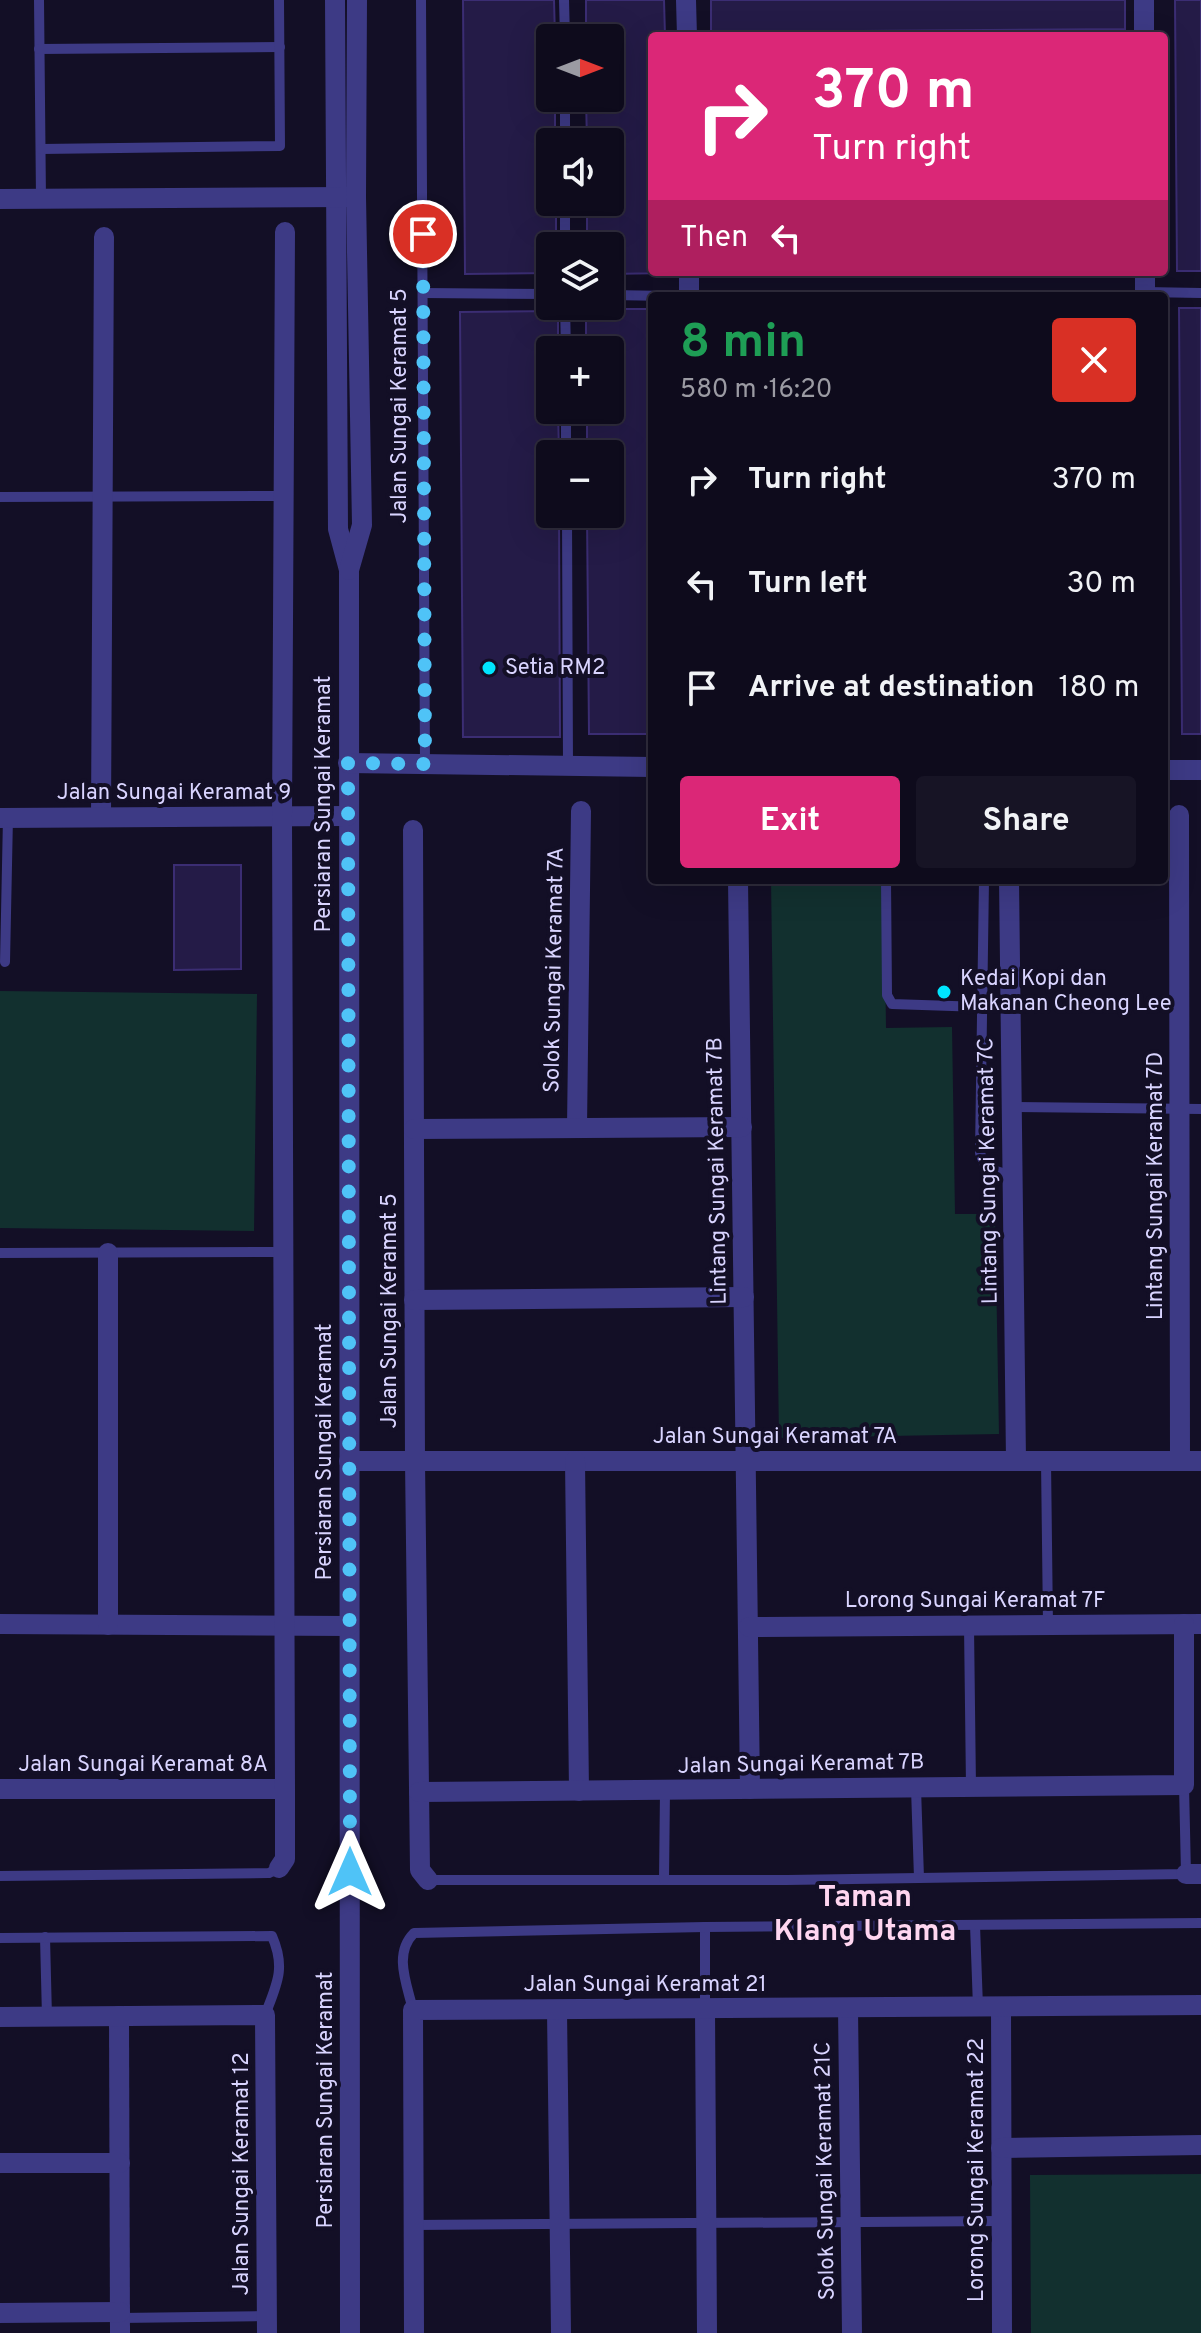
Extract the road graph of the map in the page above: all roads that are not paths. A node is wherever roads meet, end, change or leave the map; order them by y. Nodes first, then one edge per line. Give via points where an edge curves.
1 (39, 0) edge
2 (279, 0) edge
3 (335, 0) edge
4 (357, 0) edge
5 (421, 0) edge
6 (564, 0) edge
7 (686, 0) edge
8 (1144, 0) edge
9 (565, 24) edge
10 (687, 32) edge
11 (1144, 32) edge
12 (280, 47) junction
13 (39, 49) junction
14 (41, 149) junction
15 (346, 197) junction
16 (0, 199) edge
17 (41, 199) junction
18 (285, 232) dead end
19 (104, 237) dead end
20 (1145, 287) edge
21 (423, 293) junction
22 (1201, 293) edge
23 (536, 294) edge
24 (624, 295) edge
25 (648, 296) edge
26 (286, 496) junction
27 (0, 497) edge
28 (103, 497) junction
29 (567, 528) edge
30 (348, 763) junction
31 (425, 764) junction
32 (568, 767) junction
33 (648, 767) edge
34 (1168, 770) edge
35 (1201, 770) edge
36 (581, 811) dead end
37 (1179, 815) dead end
38 (348, 816) junction
39 (101, 817) junction
40 (282, 817) junction
41 (4, 818) edge
42 (413, 830) dead end
43 (738, 884) edge
44 (886, 884) edge
45 (984, 884) edge
46 (1009, 884) edge
47 (5, 962) dead end
48 (982, 1007) junction
49 (1012, 1107) junction
50 (1180, 1109) junction
51 (1201, 1109) edge
52 (742, 1127) junction
53 (577, 1128) junction
54 (414, 1129) junction
55 (1013, 1176) junction
56 (284, 1252) junction
57 (0, 1253) edge
58 (108, 1253) junction
59 (744, 1297) junction
60 (414, 1300) junction
61 (349, 1461) junction
62 (415, 1461) junction
63 (575, 1461) junction
64 (746, 1461) junction
65 (1016, 1461) junction
66 (1046, 1461) junction
67 (1180, 1461) junction
68 (1201, 1461) edge
69 (0, 1624) edge
70 (1192, 1624) edge
71 (108, 1625) junction
72 (1048, 1625) junction
73 (285, 1626) junction
74 (349, 1626) junction
75 (969, 1626) junction
76 (749, 1627) junction
77 (1184, 1785) junction
78 (971, 1787) junction
79 (916, 1788) junction
80 (0, 1789) edge
81 (285, 1789) junction
82 (750, 1789) junction
83 (665, 1790) junction
84 (579, 1791) junction
85 (419, 1792) junction
86 (279, 1868) joint
87 (1194, 1874) edge
88 (0, 1876) edge
89 (919, 1878) junction
90 (428, 1880) joint
91 (664, 1880) junction
92 (1201, 1923) edge
93 (975, 1925) junction
94 (705, 1927) junction
95 (45, 1937) junction
96 (0, 1938) edge
97 (1201, 2005) edge
98 (978, 2007) junction
99 (1001, 2007) junction
100 (848, 2008) junction
101 (705, 2009) junction
102 (413, 2010) junction
103 (557, 2010) junction
104 (265, 2015) junction
105 (119, 2016) junction
106 (0, 2017) edge
107 (47, 2017) junction
108 (1201, 2145) edge
109 (1001, 2148) junction
110 (0, 2163) edge
111 (120, 2163) junction
112 (1002, 2221) junction
113 (851, 2222) junction
114 (706, 2223) junction
115 (560, 2224) junction
116 (413, 2225) junction
117 (0, 2313) edge
118 (120, 2321) edge
119 (267, 2324) edge
120 (350, 2333) edge
121 (414, 2333) edge
122 (561, 2333) edge
123 (707, 2333) edge
124 (852, 2333) edge
125 (1002, 2333) edge

1 - 13 lane
2 - 12 lane
3 - 15 street, Persiaran Sungai Keramat
4 - 15 street, Persiaran Sungai Keramat
5 - 21 lane, Jalan Sungai Keramat 5
6 - 9 lane
7 - 10 street
8 - 11 street
12 - 13 lane
12 - 14 lane via 280,146
13 - 14 lane
14 - 17 lane
15 - 17 street
15 - 30 street, Persiaran Sungai Keramat via 338,529 349,570
16 - 17 street
18 - 26 street, Persiaran Sungai Keramat
19 - 28 street
20 - 22 lane
21 - 23 lane
21 - 31 lane, Jalan Sungai Keramat 5
24 - 25 lane
26 - 28 lane
26 - 40 street, Persiaran Sungai Keramat
27 - 28 lane
28 - 39 street
29 - 32 lane
30 - 31 street
30 - 38 street, Persiaran Sungai Keramat
31 - 32 street
32 - 33 street
34 - 35 street
36 - 53 street, Solok Sungai Keramat 7A
37 - 50 street, Lintang Sungai Keramat 7D
38 - 40 street, Jalan Sungai Keramat 9
38 - 61 street, Persiaran Sungai Keramat
39 - 40 street, Jalan Sungai Keramat 9
39 - 41 street, Jalan Sungai Keramat 9
40 - 56 street, Persiaran Sungai Keramat
41 - 47 lane
42 - 54 street, Jalan Sungai Keramat 5
43 - 52 street, Lintang Sungai Keramat 7B
44 - 48 lane via 887,995 892,1004
45 - 48 lane
46 - 49 street, Lintang Sungai Keramat 7C
48 - 55 lane via 980,1153 986,1168
49 - 50 lane
49 - 55 street, Lintang Sungai Keramat 7C
50 - 51 lane
50 - 67 street, Lintang Sungai Keramat 7D
52 - 53 street
52 - 59 street, Lintang Sungai Keramat 7B
53 - 54 street
54 - 60 street, Jalan Sungai Keramat 5
55 - 65 street, Lintang Sungai Keramat 7C
56 - 58 lane
56 - 73 street, Persiaran Sungai Keramat
57 - 58 lane
58 - 71 street
59 - 60 street
59 - 64 street, Lintang Sungai Keramat 7B
60 - 62 street, Jalan Sungai Keramat 5
61 - 62 street, Jalan Sungai Keramat 7A
61 - 74 street, Persiaran Sungai Keramat
62 - 63 street, Jalan Sungai Keramat 7A
62 - 85 street, Jalan Sungai Keramat 5
63 - 64 street, Jalan Sungai Keramat 7A
63 - 84 street
64 - 65 street, Jalan Sungai Keramat 7A
64 - 76 street, Lintang Sungai Keramat 7B
65 - 66 street, Jalan Sungai Keramat 7A
66 - 67 street, Jalan Sungai Keramat 7A
66 - 72 lane
67 - 68 street, Jalan Sungai Keramat 7A
69 - 71 street
70 - 72 street, Lorong Sungai Keramat 7F
70 - 77 street
71 - 73 street
72 - 75 street, Lorong Sungai Keramat 7F
73 - 74 street
73 - 81 street, Persiaran Sungai Keramat
74 - 120 street, Persiaran Sungai Keramat
75 - 76 street, Lorong Sungai Keramat 7F
75 - 78 lane
76 - 82 street, Lintang Sungai Keramat 7B
77 - 78 street, Jalan Sungai Keramat 7B
77 - 87 lane
78 - 79 street, Jalan Sungai Keramat 7B
79 - 82 street, Jalan Sungai Keramat 7B
79 - 89 lane
80 - 81 street, Jalan Sungai Keramat 8A
81 - 86 street, Persiaran Sungai Keramat via 285,1859
82 - 83 street, Jalan Sungai Keramat 7B
83 - 84 street, Jalan Sungai Keramat 7B
83 - 91 lane
84 - 85 street, Jalan Sungai Keramat 7B
85 - 90 street, Jalan Sungai Keramat 5 via 420,1870
86 - 88 lane via 269,1873
87 - 89 lane
89 - 91 lane
90 - 91 lane
92 - 93 lane
93 - 94 lane
93 - 98 lane
94 - 101 lane
94 - 102 lane via 414,1933 402,1950
95 - 96 lane
95 - 104 lane via 272,1936 280,1960 279,1980
95 - 107 lane
97 - 99 street, Jalan Sungai Keramat 21
98 - 99 street, Jalan Sungai Keramat 21
98 - 100 street, Jalan Sungai Keramat 21
99 - 109 street, Lorong Sungai Keramat 22
100 - 101 street, Jalan Sungai Keramat 21
100 - 113 street, Solok Sungai Keramat 21C
101 - 103 street, Jalan Sungai Keramat 21
101 - 114 street
102 - 103 street, Jalan Sungai Keramat 21
102 - 116 street
103 - 115 street
104 - 105 street
104 - 119 street, Jalan Sungai Keramat 12
105 - 107 street
105 - 111 street
106 - 107 street
108 - 109 street
109 - 112 street, Lorong Sungai Keramat 22
110 - 111 street
111 - 118 street
112 - 113 lane
112 - 125 street, Lorong Sungai Keramat 22
113 - 114 lane
113 - 124 street, Solok Sungai Keramat 21C
114 - 115 lane
114 - 123 street
115 - 116 lane
115 - 122 street
116 - 121 street
117 - 118 street
118 - 119 lane

